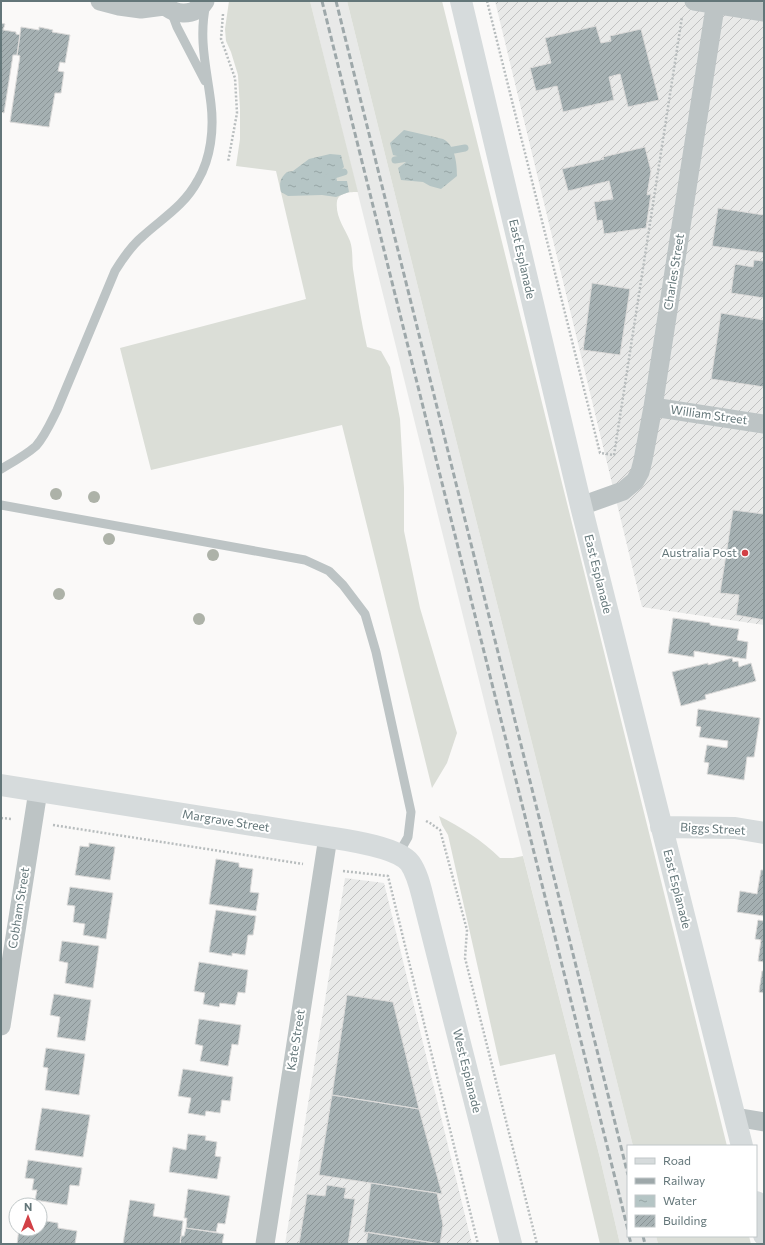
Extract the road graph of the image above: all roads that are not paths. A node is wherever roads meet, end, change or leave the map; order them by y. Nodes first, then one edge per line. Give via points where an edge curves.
1 (100, 1) edge
2 (206, 1) edge
3 (461, 1) edge
4 (694, 1) edge
5 (716, 3) edge
6 (165, 6) edge
7 (764, 12) edge
8 (208, 87) junction
9 (653, 407) junction
10 (764, 424) edge
11 (1, 469) edge
12 (1, 505) edge
13 (581, 506) junction
14 (1, 785) edge
15 (38, 791) junction
16 (661, 827) junction
17 (764, 833) edge
18 (328, 837) junction
19 (399, 853) junction
20 (1, 1026) edge
21 (736, 1117) junction
22 (764, 1122) edge
23 (742, 1145) edge
24 (757, 1206) edge
25 (764, 1235) edge
26 (265, 1244) edge
27 (511, 1244) edge

1 - 6 street via 141,8
2 - 6 street via 188,13 179,13
2 - 8 lane via 202,34
3 - 13 street, East Esplanade
4 - 5 street
5 - 7 street
5 - 9 street, Charles Street
6 - 8 lane
8 - 11 lane via 212,104 211,144 207,163 199,180 188,197 142,236 124,256 115,271 47,430 36,446
9 - 10 street, William Street
9 - 13 street, Charles Street via 643,460 635,481 623,491
12 - 19 lane via 305,560 329,571 365,614 376,652 411,812 408,837
13 - 16 street, East Esplanade
14 - 15 street, Margrave Street
15 - 18 street, Margrave Street
15 - 20 street, Cobham Street
16 - 17 street, Biggs Street via 736,828
16 - 21 street, East Esplanade
18 - 19 street, Margrave Street
18 - 26 street, Kate Street
19 - 27 street, West Esplanade via 416,872
21 - 22 street
21 - 23 street, East Esplanade
24 - 25 street

